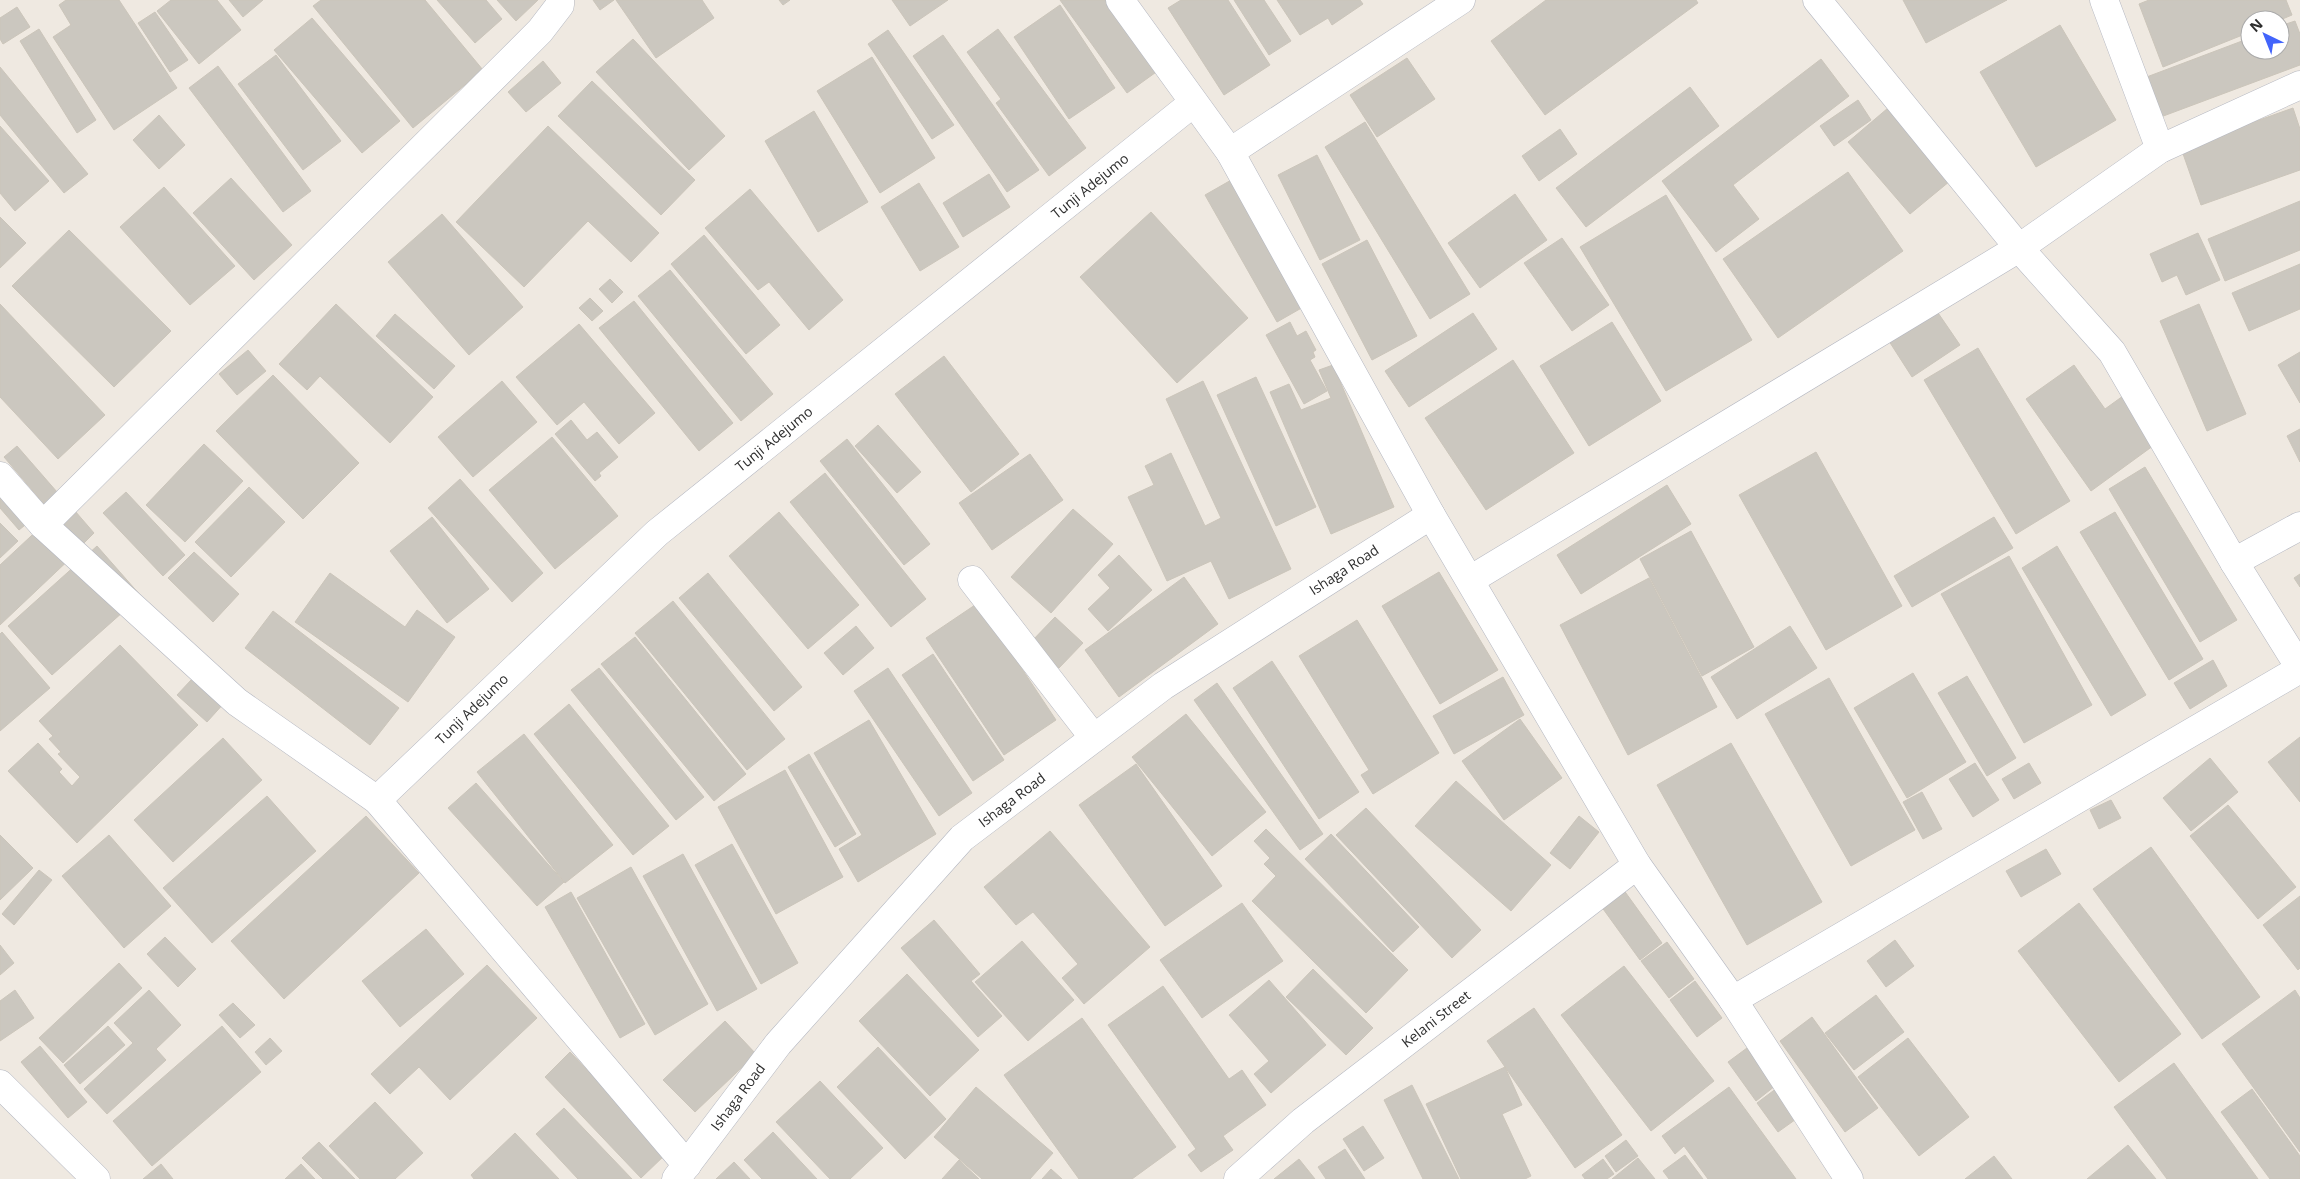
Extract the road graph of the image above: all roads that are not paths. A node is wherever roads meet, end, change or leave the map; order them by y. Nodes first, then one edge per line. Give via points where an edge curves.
1 (560, 0) edge
2 (1120, 0) edge
3 (1461, 0) edge
4 (1817, 0) edge
5 (2104, 0) edge
6 (2300, 85) edge
7 (1193, 103) junction
8 (2160, 149) junction
9 (1230, 152) junction
10 (2019, 248) junction
11 (0, 476) edge
12 (1431, 515) junction
13 (43, 525) junction
14 (2300, 526) edge
15 (2234, 562) junction
16 (972, 580) dead end
17 (1470, 580) junction
18 (2300, 668) edge
19 (1094, 738) junction
20 (377, 800) junction
21 (1637, 865) junction
22 (1733, 1000) junction
23 (0, 1084) edge
24 (682, 1172) edge
25 (96, 1179) edge
26 (1238, 1179) edge
27 (1849, 1179) edge

1 - 13 street via 560,5 540,31
2 - 7 street
3 - 9 street
4 - 10 street
5 - 8 street
6 - 8 street
7 - 9 street
7 - 20 street, Tunji Adejumo via 657,533
8 - 10 street
9 - 12 street
10 - 15 street via 2112,352
10 - 17 street
11 - 13 street
12 - 17 street
12 - 19 street, Ishaga Road via 1163,686
13 - 20 street via 237,702
14 - 15 street
15 - 18 street
16 - 19 street
17 - 21 street
18 - 22 street
19 - 24 street, Ishaga Road via 962,838 778,1044
20 - 24 street
21 - 22 street
21 - 26 street, Kelani Street via 1304,1121
22 - 27 street
23 - 25 street

